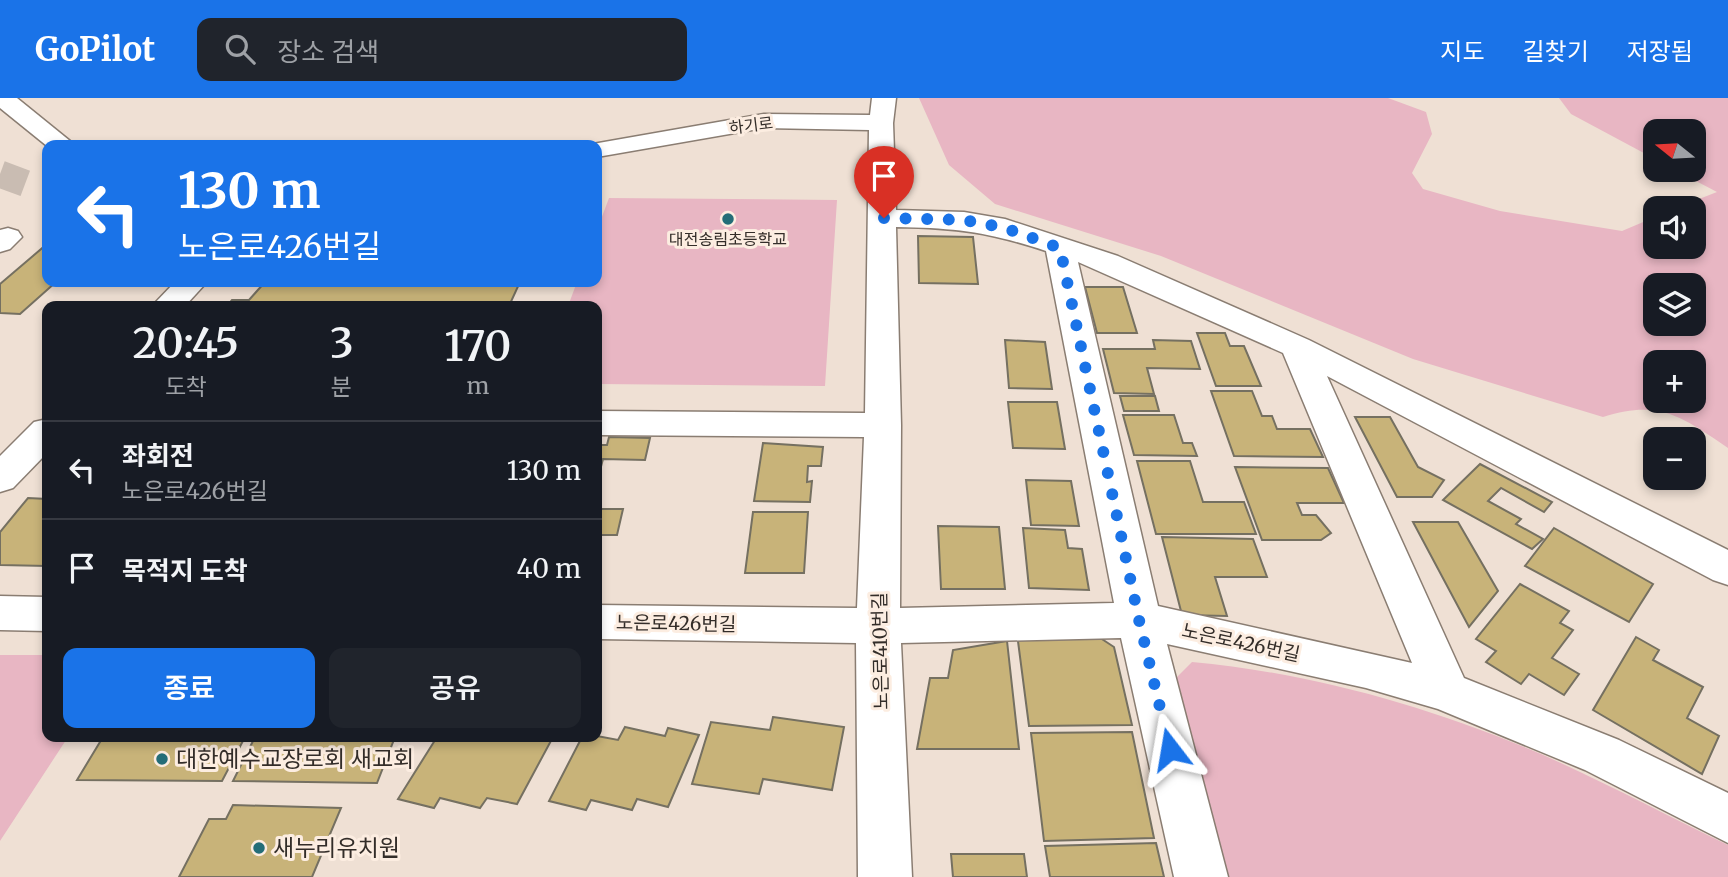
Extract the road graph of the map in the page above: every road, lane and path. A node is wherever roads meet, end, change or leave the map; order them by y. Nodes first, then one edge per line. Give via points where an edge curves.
1 (2, 98) edge
2 (883, 111) edge
3 (56, 140) edge
4 (602, 148) edge
5 (884, 218) junction
6 (1060, 248) junction
7 (187, 287) edge
8 (173, 301) edge
9 (1297, 347) junction
10 (602, 423) edge
11 (883, 425) junction
12 (42, 436) edge
13 (0, 479) edge
14 (1728, 569) edge
15 (0, 613) edge
16 (42, 614) edge
17 (1139, 620) junction
18 (602, 622) edge
19 (878, 626) junction
20 (1447, 692) junction
21 (1728, 818) edge
22 (885, 877) edge
23 (1201, 877) edge

1 - 3 street
2 - 4 street, 하기로 via 764,121
2 - 5 street, 노은로410번길
5 - 6 street via 964,220 1005,228
5 - 11 street, 노은로410번길
6 - 9 street via 1107,262
6 - 17 street
7 - 8 street
9 - 14 street
9 - 20 street
10 - 11 street
11 - 19 street, 노은로410번길
12 - 13 street
15 - 16 street
17 - 19 street, 노은로426번길
17 - 20 street, 노은로426번길 via 1366,669
17 - 23 street
18 - 19 street, 노은로426번길
19 - 22 street, 노은로410번길
20 - 21 street, 노은로426번길 via 1602,755

